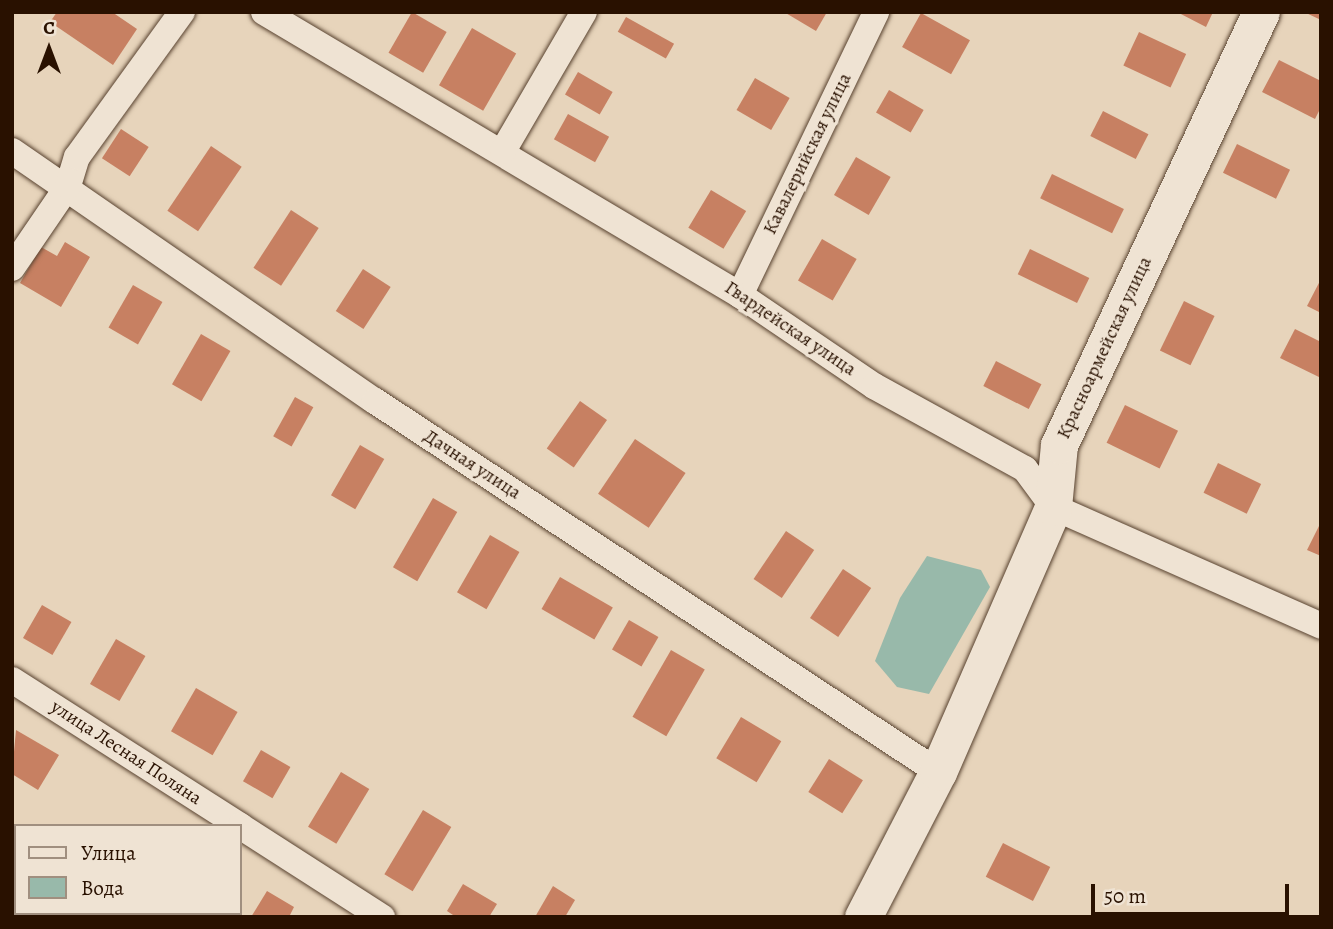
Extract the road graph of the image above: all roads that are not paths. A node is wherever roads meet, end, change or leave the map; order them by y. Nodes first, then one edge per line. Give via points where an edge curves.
1 (182, 12) edge
2 (264, 12) edge
3 (584, 12) edge
4 (876, 12) edge
5 (1261, 12) edge
6 (12, 151) edge
7 (503, 151) junction
8 (68, 186) junction
9 (12, 268) edge
10 (740, 295) junction
11 (1053, 507) junction
12 (1321, 626) edge
13 (12, 680) edge
14 (938, 772) junction
15 (237, 824) edge
16 (242, 827) edge
17 (382, 917) edge
18 (863, 917) edge

1 - 8 street via 77,157
2 - 7 street, Гвардейская улица
3 - 7 street
4 - 10 street, Кавалерийская улица
5 - 11 street, Красноармейская улица via 1059,446
6 - 8 street, Дачная улица
7 - 10 street, Гвардейская улица
8 - 9 street
8 - 14 street, Дачная улица via 375,401
10 - 11 street, Гвардейская улица via 874,386 1025,469
11 - 12 street, Гвардейская улица
11 - 14 street, Красноармейская улица
13 - 15 street, улица Лесная Поляна
14 - 18 street, Красноармейская улица
16 - 17 street, улица Лесная Поляна

